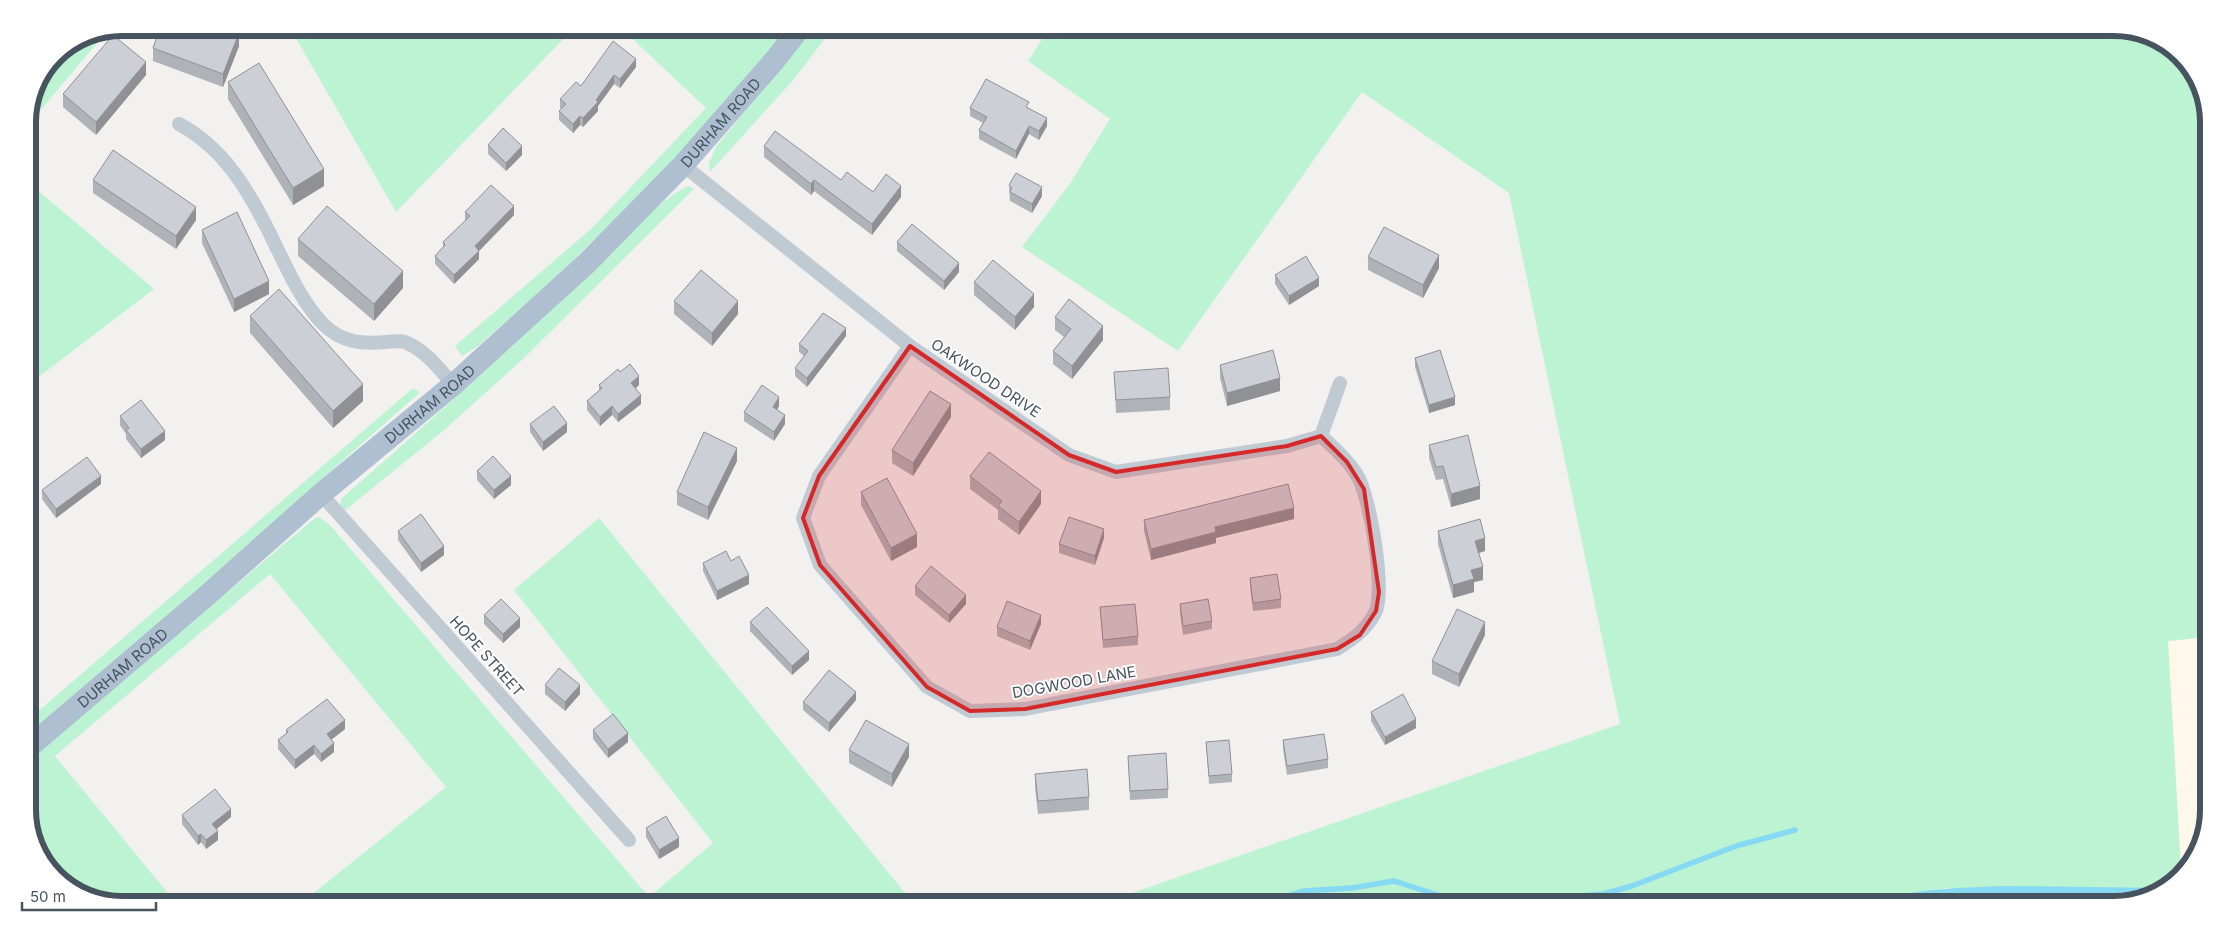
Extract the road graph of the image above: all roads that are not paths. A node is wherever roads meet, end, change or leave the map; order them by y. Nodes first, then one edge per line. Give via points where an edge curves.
1 (794, 36) edge
2 (179, 124) dead end
3 (683, 165) junction
4 (910, 346) junction
5 (1340, 383) dead end
6 (453, 384) junction
7 (1321, 436) junction
8 (321, 494) junction
9 (36, 741) edge
10 (629, 840) dead end

1 - 3 main road, DURHAM ROAD
2 - 6 street via 220,153 254,205 292,278 328,329 356,343 404,341 437,366
3 - 4 street, OAKWOOD DRIVE
3 - 6 main road, DURHAM ROAD via 588,262
4 - 7 street, OAKWOOD DRIVE via 1069,455 1116,472 1286,446
4 - 7 street, DOGWOOD LANE via 819,476 803,518 820,566 926,687 970,711 1025,709 1337,649 1360,635 1376,611 1379,592 1379,571 1364,489 1348,462
5 - 7 street
6 - 8 main road, DURHAM ROAD
8 - 9 main road, DURHAM ROAD
8 - 10 street, HOPE STREET

